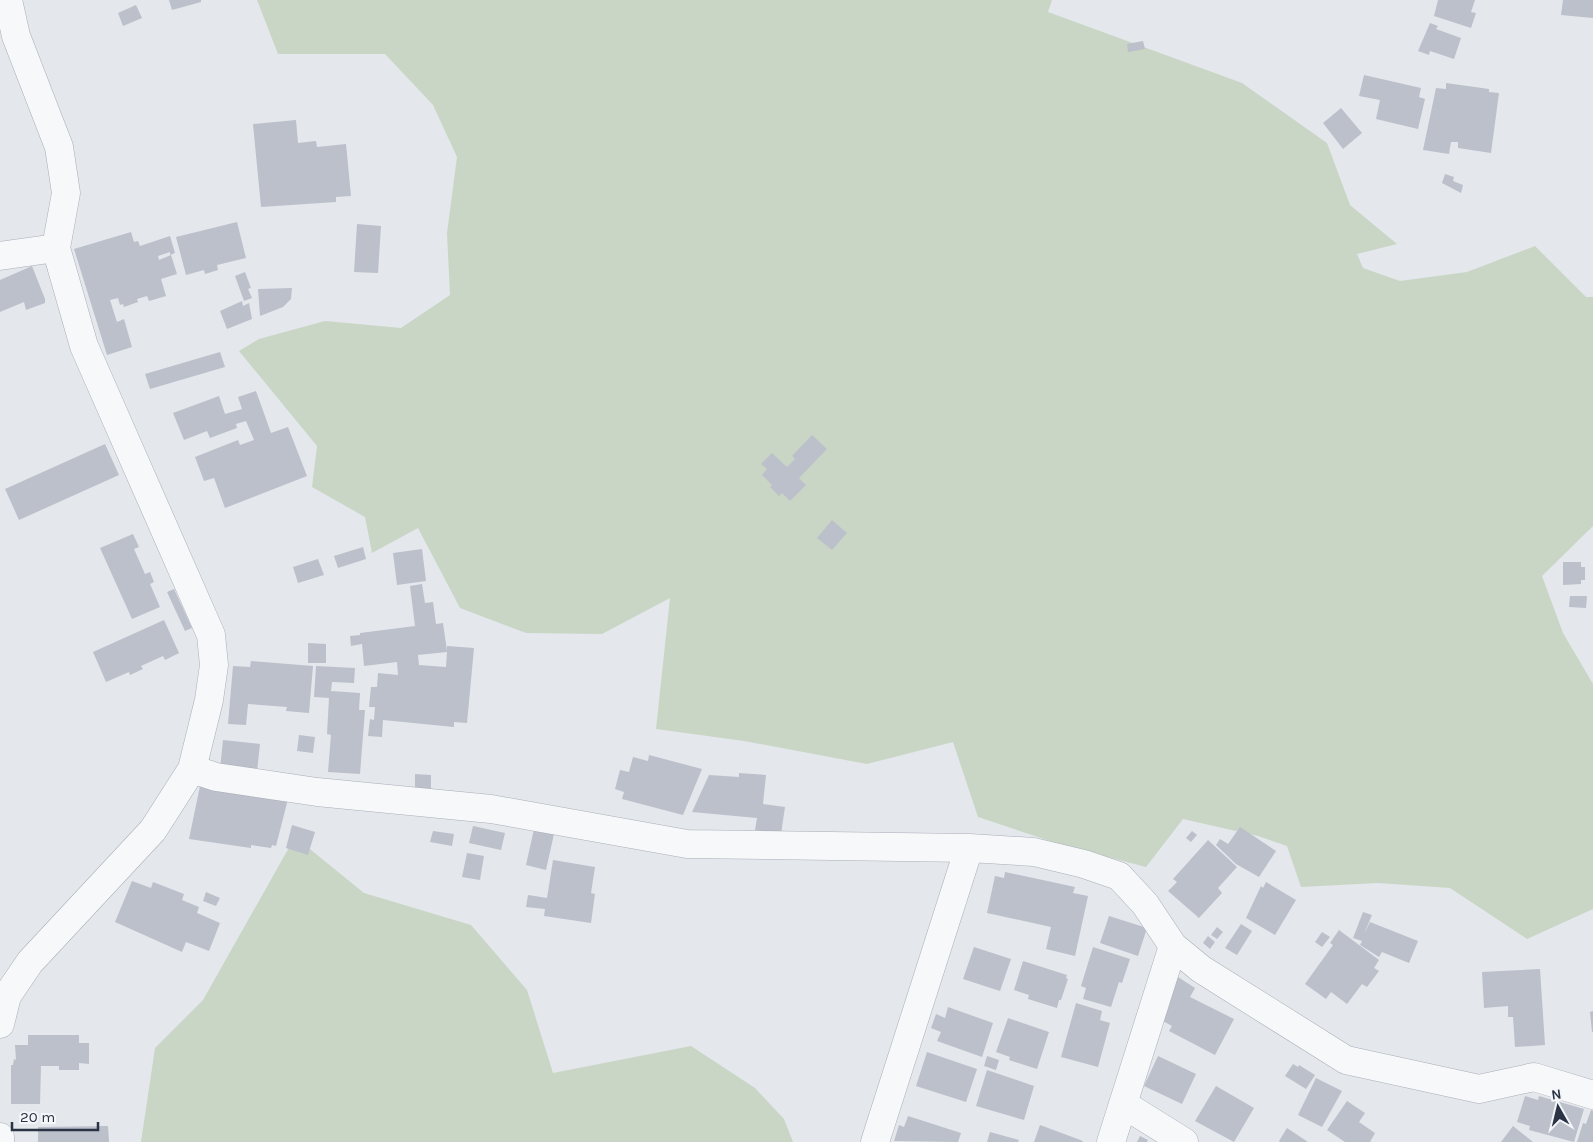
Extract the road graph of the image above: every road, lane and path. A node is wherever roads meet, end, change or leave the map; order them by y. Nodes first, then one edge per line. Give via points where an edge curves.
1 (8, 0) edge
2 (56, 248) junction
3 (0, 256) edge
4 (192, 769) junction
5 (969, 848) junction
6 (1173, 946) junction
7 (0, 1024) edge
8 (1593, 1095) edge
9 (1123, 1104) junction
10 (0, 1137) edge
11 (0, 1142) edge
12 (875, 1142) edge
13 (1111, 1142) edge
14 (1184, 1142) edge

1 - 2 street via 16,36 59,147 66,193
2 - 3 street
2 - 4 street via 84,346 211,635 214,665
4 - 5 street via 216,777 317,792 491,809 687,844
4 - 7 street via 153,830 30,962 7,996
5 - 6 street via 1034,852 1119,876 1146,904
5 - 12 street
6 - 8 street via 1201,969 1346,1060 1479,1089 1534,1077
6 - 9 street
9 - 13 street
9 - 14 street
10 - 11 street

